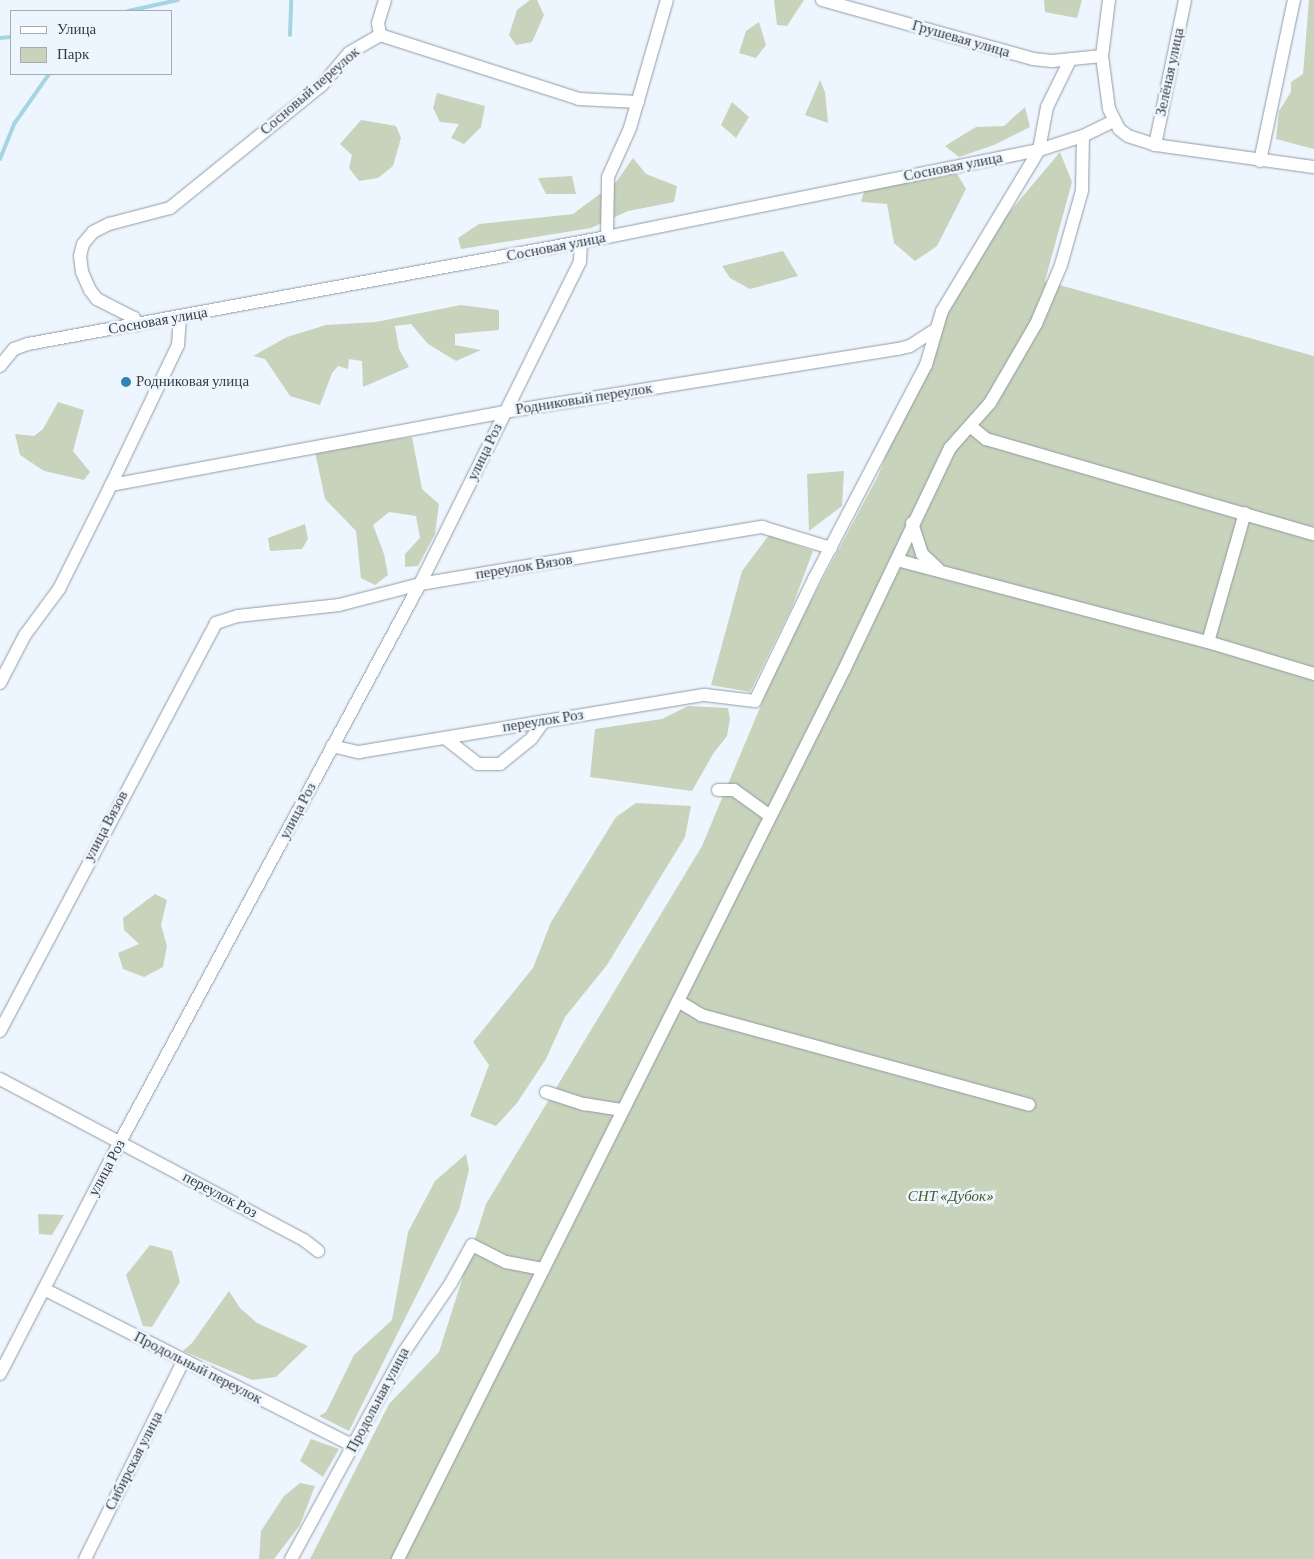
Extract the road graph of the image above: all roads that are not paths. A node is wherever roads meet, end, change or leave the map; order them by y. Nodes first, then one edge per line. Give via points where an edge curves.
1 (386, 0) edge
2 (667, 0) edge
3 (822, 0) edge
4 (1109, 0) edge
5 (1185, 0) edge
6 (1294, 0) edge
7 (380, 35) junction
8 (1102, 56) junction
9 (1070, 60) junction
10 (638, 102) junction
11 (1114, 121) junction
12 (1083, 136) junction
13 (1155, 145) junction
14 (1039, 150) junction
15 (1260, 161) junction
16 (1314, 167) edge
17 (607, 238) junction
18 (581, 242) junction
19 (180, 317) junction
20 (136, 325) junction
21 (935, 330) junction
22 (0, 366) edge
23 (504, 412) junction
24 (970, 426) junction
25 (111, 485) junction
26 (1245, 513) junction
27 (912, 522) junction
28 (1314, 534) edge
29 (831, 548) junction
30 (897, 560) junction
31 (941, 571) junction
32 (420, 584) junction
33 (216, 623) joint
34 (1208, 642) junction
35 (1314, 674) edge
36 (0, 683) edge
37 (544, 721) junction
38 (445, 738) junction
39 (332, 746) junction
40 (718, 790) dead end
41 (770, 816) junction
42 (678, 1001) junction
43 (0, 1031) edge
44 (0, 1079) edge
45 (546, 1092) dead end
46 (1029, 1105) dead end
47 (623, 1110) junction
48 (120, 1142) junction
49 (318, 1251) dead end
50 (542, 1269) junction
51 (44, 1289) junction
52 (184, 1362) junction
53 (0, 1374) edge
54 (354, 1446) junction
55 (85, 1559) edge
56 (291, 1559) edge
57 (398, 1559) edge

1 - 7 street via 378,23
2 - 10 street
3 - 9 street, Грушевая улица via 1033,59
4 - 8 street
5 - 13 street, Зелёная улица
6 - 15 street
7 - 10 street via 579,99
7 - 20 street, Сосновый переулок via 349,53 322,85 170,208 109,224 93,232 83,244 80,256 82,272 90,290 97,299 134,318
8 - 9 street, Грушевая улица
8 - 11 street via 1109,109
9 - 14 street via 1047,107
10 - 17 street via 625,142 608,177
11 - 12 street, Сосновая улица
11 - 13 street via 1128,136
12 - 14 street, Сосновая улица
12 - 24 street via 1082,191 1050,294 1009,373
13 - 15 street
14 - 17 street, Сосновая улица
14 - 21 street via 942,311
15 - 16 street
17 - 18 street, Сосновая улица
18 - 19 street, Сосновая улица
18 - 23 street, улица Роз via 580,261
19 - 20 street, Сосновая улица
19 - 25 street via 178,345
20 - 22 street, Сосновая улица via 28,344 14,349
21 - 23 street, Родниковый переулок via 910,346
21 - 29 street via 926,365
23 - 25 street, Родниковый переулок
23 - 32 street, улица Роз
24 - 26 street via 986,439
24 - 27 street via 950,448
25 - 36 street via 59,588 25,636
26 - 28 street
26 - 34 street
27 - 30 street
27 - 31 street via 922,554
29 - 32 street, переулок Вязов via 762,527
29 - 37 street, переулок Роз via 755,701 705,695
30 - 31 street
30 - 41 street
31 - 34 street
32 - 33 street, переулок Вязов via 339,605 238,616
32 - 39 street, улица Роз
33 - 43 street, улица Вязов
34 - 35 street
37 - 38 street, переулок Роз
37 - 38 street via 531,739 500,764 478,764
38 - 39 street, переулок Роз via 359,752
39 - 48 street, улица Роз
40 - 41 street via 734,790
41 - 42 street
42 - 46 street via 701,1015
42 - 47 street
44 - 48 street, переулок Роз
45 - 47 street via 584,1104
47 - 50 street
48 - 49 street, переулок Роз via 304,1240
48 - 51 street, улица Роз
50 - 54 street, Продольная улица via 506,1262 472,1245 451,1283 404,1352
50 - 57 street
51 - 52 street, Продольный переулок
51 - 53 street, улица Роз
52 - 54 street, Продольный переулок
52 - 55 street, Сибирская улица
54 - 56 street, Продольная улица

